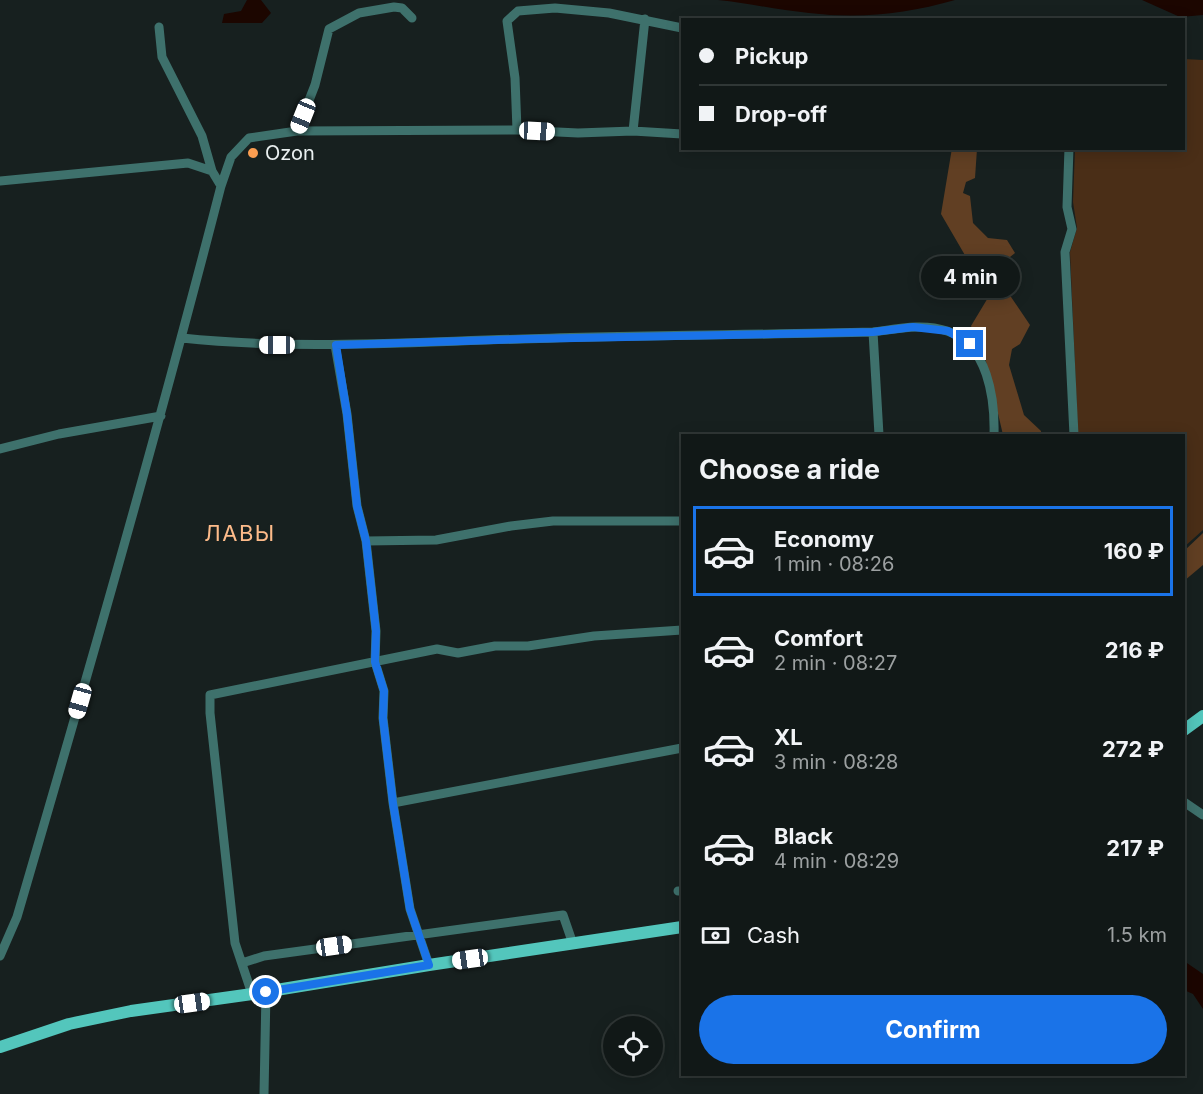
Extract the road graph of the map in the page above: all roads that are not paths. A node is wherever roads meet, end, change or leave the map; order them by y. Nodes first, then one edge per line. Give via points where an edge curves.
1 (412, 18) dead end
2 (645, 19) junction
3 (159, 27) dead end
4 (681, 28) edge
5 (517, 130) junction
6 (297, 131) junction
7 (633, 131) junction
8 (681, 134) edge
9 (1069, 150) edge
10 (212, 171) junction
11 (0, 182) edge
12 (221, 186) junction
13 (873, 332) junction
14 (182, 338) junction
15 (336, 345) junction
16 (160, 416) junction
17 (879, 434) edge
18 (994, 434) edge
19 (1074, 434) edge
20 (1, 446) edge
21 (681, 521) edge
22 (366, 541) junction
23 (681, 630) edge
24 (375, 662) junction
25 (1203, 716) edge
26 (1185, 729) edge
27 (681, 748) edge
28 (393, 803) junction
29 (1185, 803) edge
30 (1203, 815) edge
31 (681, 927) edge
32 (418, 934) junction
33 (573, 944) junction
34 (0, 956) edge
35 (242, 963) junction
36 (429, 965) junction
37 (266, 992) junction
38 (252, 994) junction
39 (0, 1047) edge
40 (264, 1094) edge

1 - 6 street via 402,8 394,7 359,13 329,29 315,85
2 - 4 street
2 - 5 street via 555,8 518,11 507,21
2 - 7 street
3 - 10 street via 162,57 202,136
5 - 6 street
5 - 7 street
6 - 12 street via 249,138 231,157
7 - 8 street
9 - 19 street via 1067,207 1072,229 1065,252
10 - 11 street via 188,163
10 - 12 street
12 - 14 street
13 - 15 street
13 - 17 street
13 - 18 street via 913,327 948,331 970,344 986,373 995,412
14 - 15 street via 238,344
14 - 16 street
15 - 22 street via 357,506
16 - 20 street
16 - 34 street via 17,917
21 - 22 street via 553,521 436,540
22 - 24 street via 376,631
23 - 24 street via 495,646 458,653 437,649
24 - 28 street via 384,691 383,718
24 - 35 street via 210,695 235,943
25 - 26 main road
27 - 28 street
28 - 32 street via 410,909
29 - 30 street
31 - 33 main road
32 - 33 street via 563,915
32 - 35 street via 264,956
32 - 36 street
33 - 36 main road
35 - 38 street
36 - 37 main road
37 - 38 main road
37 - 40 street
38 - 39 main road via 130,1011 69,1024

